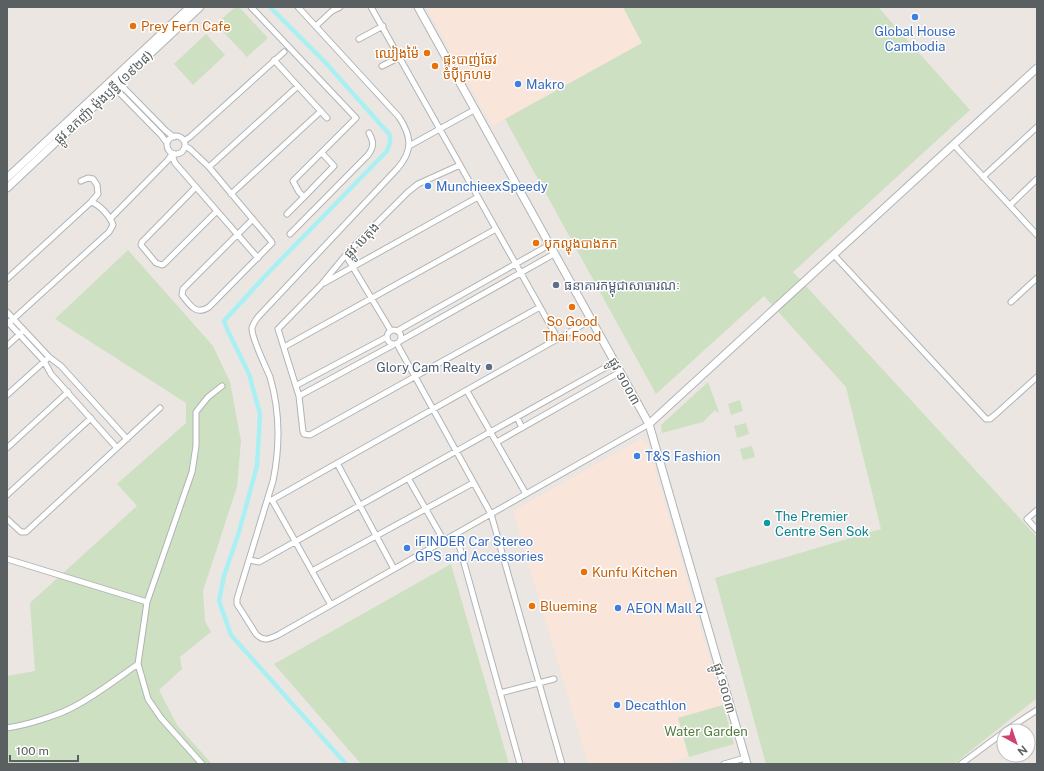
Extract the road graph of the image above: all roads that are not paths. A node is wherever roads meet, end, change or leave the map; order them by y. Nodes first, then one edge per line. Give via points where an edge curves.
1 (190, 7) edge
2 (200, 7) edge
3 (251, 7) edge
4 (298, 7) edge
5 (340, 7) edge
6 (371, 7) edge
7 (418, 7) edge
8 (316, 26) junction
9 (383, 26) junction
10 (359, 39) dead end
11 (284, 52) dead end
12 (400, 57) junction
13 (274, 60) junction
14 (382, 66) dead end
15 (1036, 72) edge
16 (114, 83) junction
17 (298, 86) junction
18 (474, 110) junction
19 (321, 111) junction
20 (327, 118) dead end
21 (1037, 127) edge
22 (440, 129) junction
23 (369, 133) dead end
24 (174, 137) junction
25 (167, 143) junction
26 (184, 144) junction
27 (954, 145) junction
28 (409, 146) junction
29 (322, 153) junction
30 (173, 154) junction
31 (460, 165) junction
32 (209, 167) junction
33 (983, 176) junction
34 (7, 178) edge
35 (1037, 179) edge
36 (81, 180) dead end
37 (196, 187) junction
38 (7, 188) edge
39 (231, 194) junction
40 (304, 196) junction
41 (478, 197) junction
42 (91, 202) junction
43 (1010, 205) junction
44 (217, 211) junction
45 (286, 214) dead end
46 (110, 218) junction
47 (253, 220) junction
48 (496, 230) junction
49 (1036, 233) edge
50 (238, 234) junction
51 (290, 234) dead end
52 (549, 245) junction
53 (349, 251) junction
54 (554, 254) junction
55 (834, 255) junction
56 (258, 258) junction
57 (515, 264) junction
58 (354, 268) junction
59 (520, 273) junction
60 (1037, 278) edge
61 (7, 279) edge
62 (321, 285) junction
63 (372, 299) junction
64 (1011, 302) dead end
65 (540, 307) junction
66 (7, 312) edge
67 (14, 319) junction
68 (592, 320) junction
69 (8, 322) edge
70 (394, 331) junction
71 (22, 332) junction
72 (387, 337) junction
73 (558, 340) junction
74 (397, 343) junction
75 (7, 346) edge
76 (284, 347) junction
77 (49, 357) junction
78 (44, 361) junction
79 (615, 362) junction
80 (620, 372) junction
81 (415, 376) junction
82 (1037, 377) edge
83 (297, 385) junction
84 (222, 386) dead end
85 (467, 391) junction
86 (68, 392) junction
87 (7, 395) edge
88 (299, 396) junction
89 (160, 408) dead end
90 (433, 409) junction
91 (516, 417) junction
92 (91, 418) junction
93 (650, 424) junction
94 (522, 428) junction
95 (491, 431) junction
96 (126, 438) junction
97 (497, 442) junction
98 (7, 448) edge
99 (117, 448) junction
100 (456, 451) junction
101 (337, 463) junction
102 (408, 478) junction
103 (473, 483) junction
104 (526, 494) junction
105 (7, 495) edge
106 (270, 499) junction
107 (360, 505) junction
108 (425, 509) junction
109 (1037, 510) edge
110 (491, 514) junction
111 (7, 519) edge
112 (1037, 530) edge
113 (456, 534) junction
114 (376, 536) junction
115 (295, 541) junction
116 (444, 541) junction
117 (7, 559) edge
118 (250, 560) junction
119 (394, 569) junction
120 (312, 572) junction
121 (147, 602) junction
122 (330, 605) junction
123 (138, 664) junction
124 (554, 679) dead end
125 (539, 683) junction
126 (500, 693) junction
127 (1037, 710) edge
128 (1017, 723) edge
129 (7, 728) edge
130 (996, 737) edge
131 (746, 761) edge
132 (202, 764) edge
133 (520, 764) edge
134 (562, 764) edge
135 (724, 764) edge
136 (961, 764) edge

1 - 16 main road, ផ្លូវ ឧកញ៉ា ម៉ុងឫទ្ធី (១៩២៨)
2 - 16 main road, ផ្លូវ ឧកញ៉ា ម៉ុងឫទ្ធី (១៩២៨)
3 - 29 street via 356,118
4 - 8 street
5 - 8 street
6 - 9 street
7 - 18 main road, ផ្លូវ ១០០៣
8 - 28 street via 399,117 406,130
9 - 10 street
9 - 12 street
11 - 13 street
12 - 14 street
12 - 22 street
13 - 17 street
13 - 26 street
15 - 27 main road
16 - 24 street
16 - 25 street
16 - 34 main road, ផ្លូវ ឧកញ៉ា ម៉ុងឫទ្ធី (១៩២៨)
16 - 38 main road, ផ្លូវ ឧកញ៉ា ម៉ុងឫទ្ធី (១៩២៨)
17 - 19 street
17 - 32 street
18 - 22 street
18 - 52 main road, ផ្លូវ ១០០៣
19 - 20 street
19 - 39 street
21 - 33 street
22 - 28 street
22 - 31 street
23 - 51 street via 374,141 368,155
24 - 25 street
24 - 26 street via 180,138
25 - 30 street
26 - 30 street via 180,153
26 - 32 street
27 - 33 street
27 - 55 main road
28 - 106 street via 406,157 397,170 258,317 252,328 270,379 277,416 277,463
29 - 40 street via 293,181
29 - 40 street via 334,166
30 - 37 street via 175,163
30 - 46 street
31 - 41 street
31 - 53 street, ផ្លូវ បេតុង via 418,184
32 - 39 street
33 - 43 street
35 - 43 street
36 - 42 street via 93,179 97,185 98,194
37 - 44 street
37 - 44 street via 142,242 141,245 156,263 164,264
39 - 47 street
40 - 45 street
41 - 48 street
41 - 58 street
42 - 46 street
42 - 61 street
43 - 49 street
44 - 50 street
46 - 67 street via 113,225 109,232
47 - 50 street
47 - 56 street via 272,243
48 - 57 street
48 - 63 street
50 - 56 street
50 - 56 street via 183,289 182,295 195,310 207,309
52 - 54 main road, ផ្លូវ ១០០៣
52 - 57 street
53 - 58 street via 348,259
53 - 62 street, ផ្លូវ បេតុង
54 - 59 street
54 - 68 main road, ផ្លូវ ១០០៣
55 - 82 street via 986,419 996,414
55 - 93 main road
57 - 59 street
57 - 70 street
58 - 62 street
58 - 63 street
59 - 65 street
59 - 74 street
60 - 64 street
62 - 76 street, ផ្លូវ បេតុង via 278,329
63 - 70 street
63 - 76 street
65 - 73 street
65 - 81 street
66 - 67 street
67 - 69 street
67 - 71 street
68 - 73 street
68 - 79 main road, ផ្លូវ ១០០៣
69 - 71 street
70 - 72 street via 388,332
70 - 74 street via 401,335
71 - 75 street
71 - 77 street
71 - 78 street
72 - 74 street via 389,343
72 - 83 street
73 - 85 street
74 - 81 street
74 - 88 street
76 - 83 street
77 - 78 street
77 - 96 street via 61,366
78 - 86 street via 51,374
78 - 87 street
79 - 80 main road, ផ្លូវ ១០០៣
79 - 91 street
80 - 93 main road, ផ្លូវ ១០០៣
80 - 94 street
81 - 88 street via 310,434 304,434 302,429
81 - 90 street
83 - 88 street
84 - 121 street via 196,412 196,446 192,472
85 - 90 street
85 - 95 street
86 - 92 street
86 - 98 street
89 - 96 street
90 - 100 street
90 - 101 street
91 - 94 street
91 - 95 street
92 - 99 street
92 - 105 street
93 - 104 street
93 - 131 main road, ផ្លូវ ១០០៣
94 - 97 street
95 - 97 street
95 - 100 street
96 - 99 street
97 - 104 street
99 - 111 street via 26,532 21,532
100 - 102 street
100 - 103 street
101 - 106 street
101 - 107 street
102 - 107 street
102 - 108 street
103 - 108 street
103 - 110 street
104 - 110 street
106 - 115 street
106 - 118 street
107 - 114 street
107 - 115 street
108 - 114 street
108 - 116 street
109 - 112 street via 1027,519
110 - 113 street
110 - 125 street
113 - 116 street
113 - 126 street
114 - 119 street
114 - 120 street
115 - 118 street via 259,562
115 - 120 street
116 - 119 street
117 - 121 street
118 - 122 street via 237,598 238,604 260,638 268,640
119 - 122 street
120 - 122 street
121 - 123 street
123 - 129 street via 75,706
123 - 132 street via 148,699 161,718
124 - 125 street
125 - 126 street
125 - 134 street
126 - 133 street
127 - 128 street
130 - 136 street
131 - 135 street

